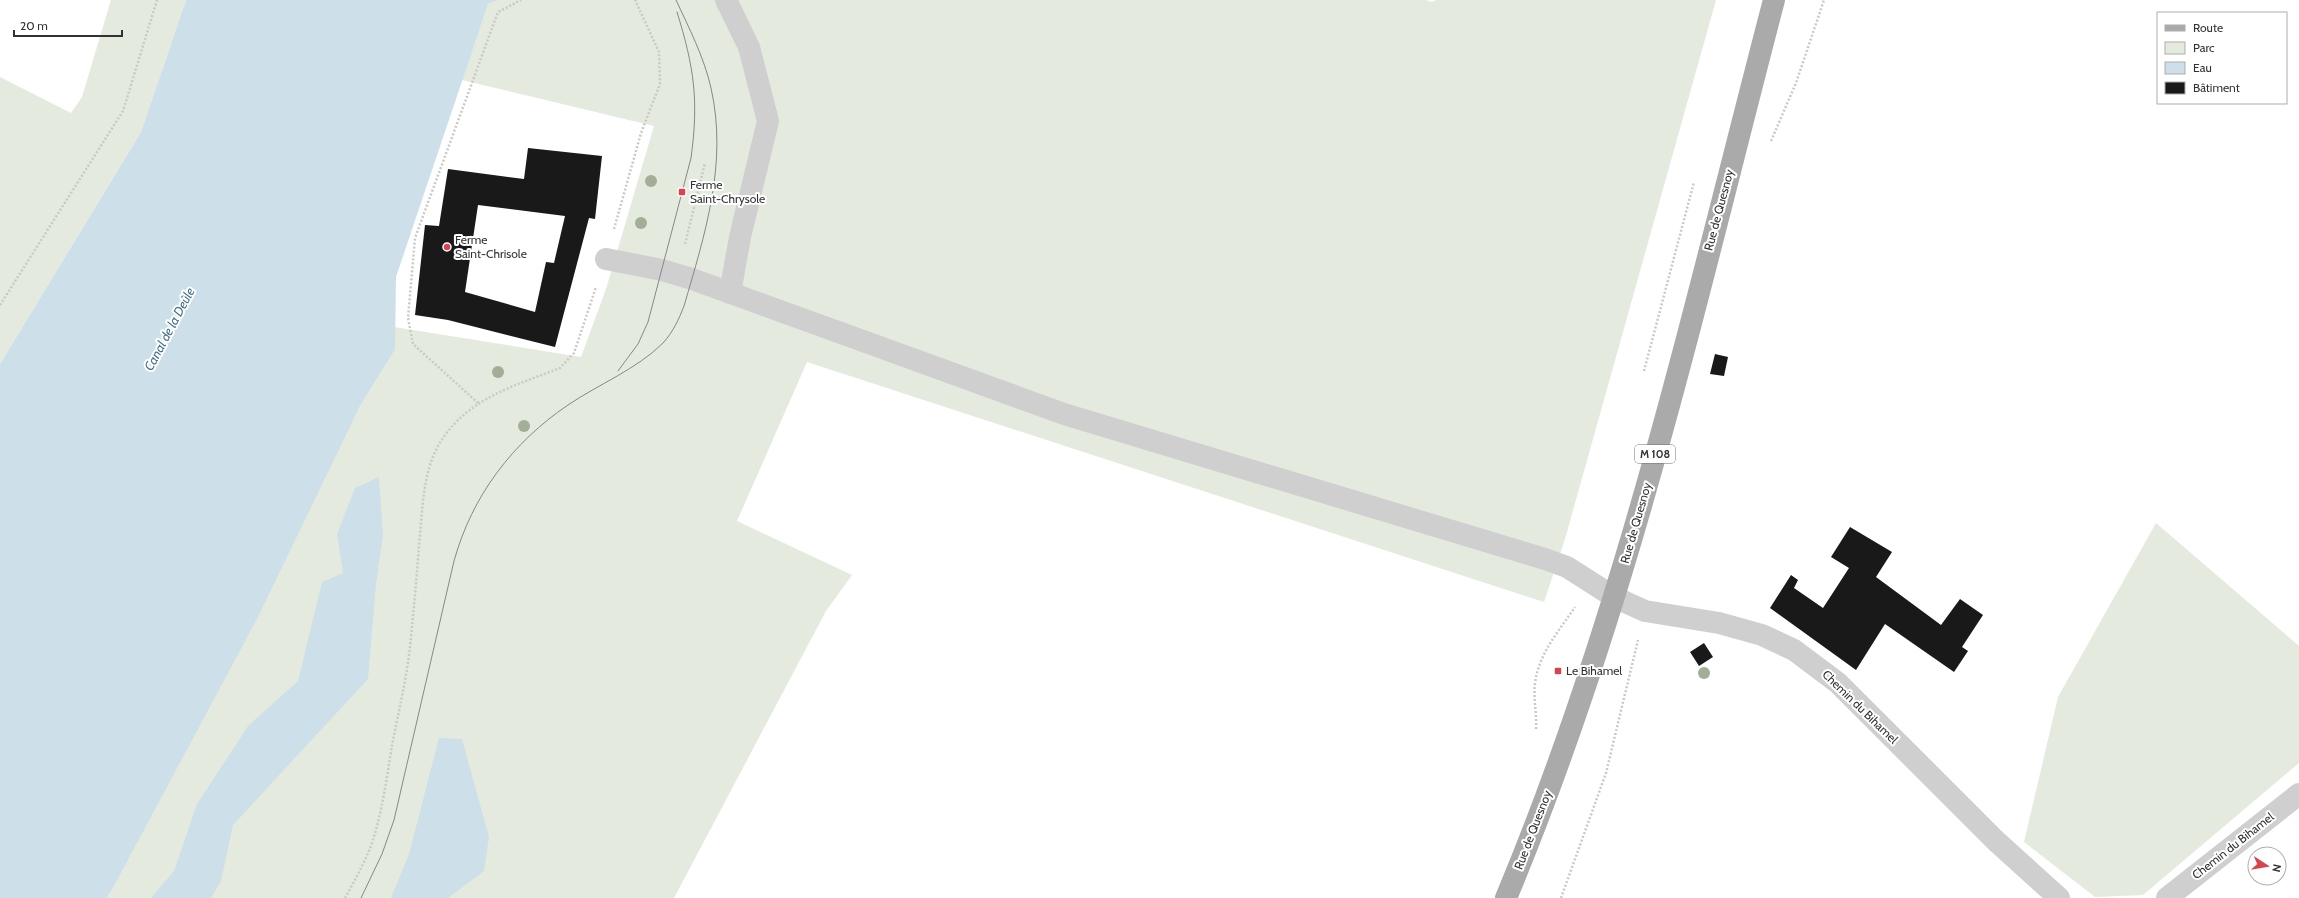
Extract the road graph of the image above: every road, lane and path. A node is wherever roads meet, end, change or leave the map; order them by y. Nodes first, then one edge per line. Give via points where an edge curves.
1 (157, 0) edge
2 (521, 0) edge
3 (635, 0) edge
4 (726, 0) edge
5 (1774, 0) edge
6 (705, 163) dead end
7 (1694, 180) dead end
8 (684, 247) dead end
9 (606, 259) junction
10 (730, 293) junction
11 (0, 305) edge
12 (1643, 376) dead end
13 (478, 403) junction
14 (1589, 579) junction
15 (1614, 597) junction
16 (1536, 736) dead end
17 (2299, 794) edge
18 (345, 898) edge
19 (1506, 898) edge
20 (2058, 898) edge
21 (2167, 898) edge

1 - 11 path via 123,111
2 - 13 path via 498,12 415,238 408,318 413,344
3 - 9 path via 659,52 660,84 641,133
4 - 10 street via 749,47 768,121 740,237
5 - 15 main road, Rue de Quesnoy / M 108 via 1653,461
6 - 8 path
7 - 12 path
9 - 10 street, Chemin du Bihamel via 662,270
9 - 13 path via 581,334 568,362 560,368 495,393
10 - 14 street, Chemin du Bihamel via 1064,414 1546,559
13 - 18 path via 458,420 444,437 435,451 429,470 404,687 372,842
14 - 15 street, Chemin du Bihamel
14 - 16 path via 1582,596 1540,661 1535,682
15 - 19 main road, Rue de Quesnoy / M 108 via 1570,733
15 - 20 street, Chemin du Bihamel via 1645,611 1719,623 1756,633 1779,641 1794,650 1838,683 2001,846
17 - 21 street, Chemin du Bihamel

